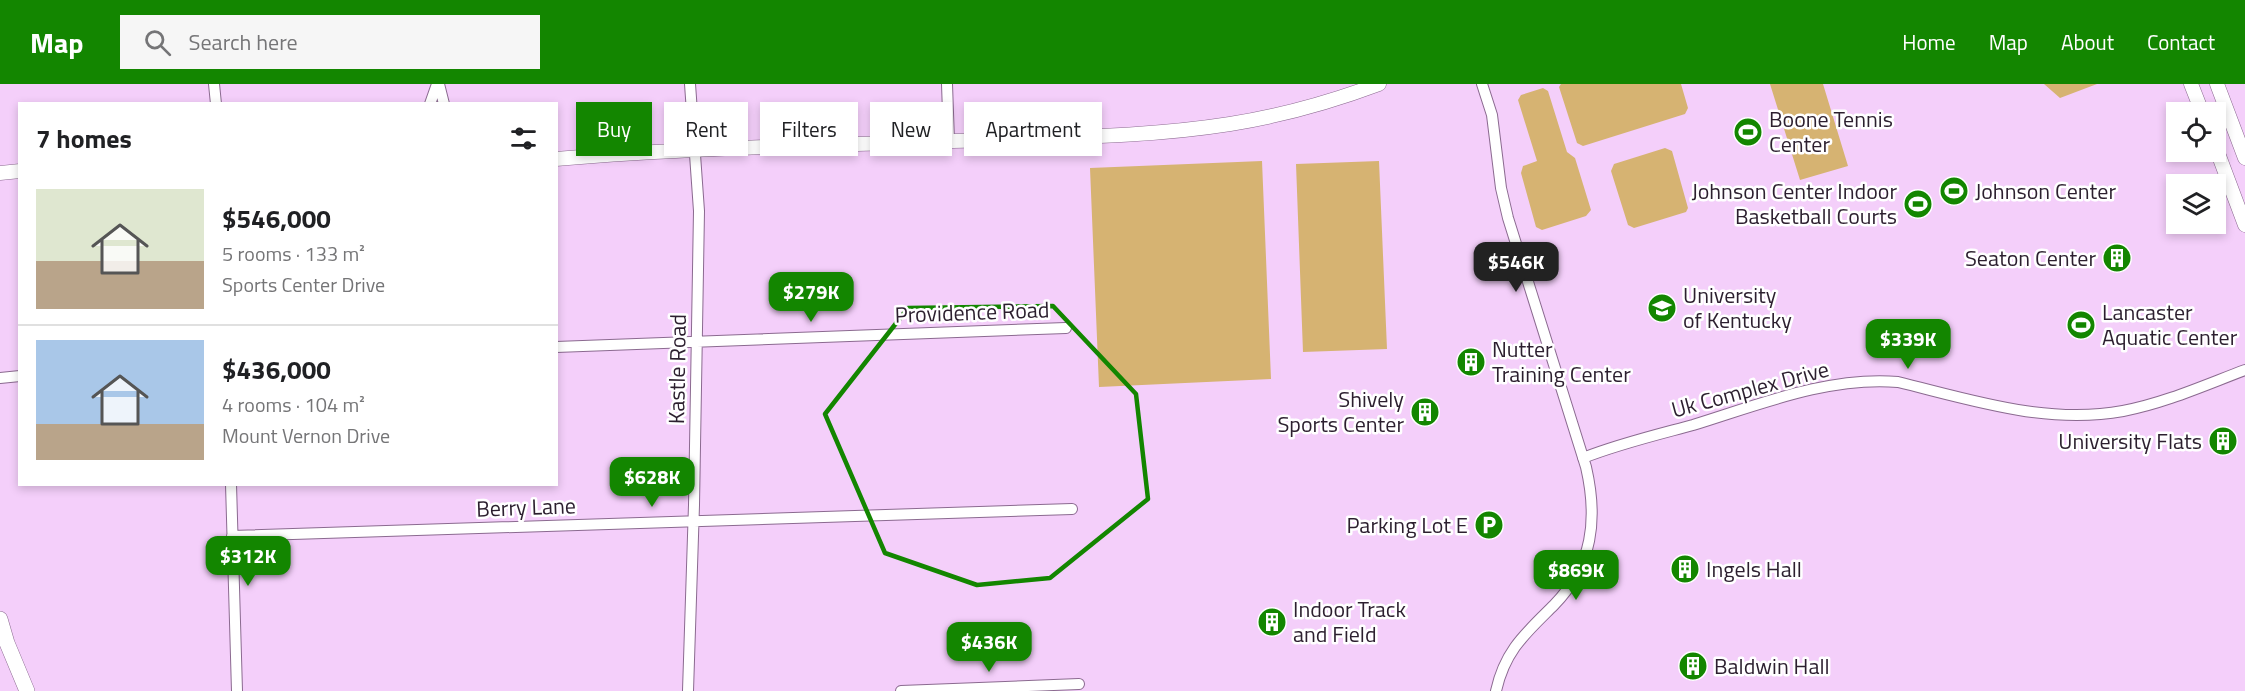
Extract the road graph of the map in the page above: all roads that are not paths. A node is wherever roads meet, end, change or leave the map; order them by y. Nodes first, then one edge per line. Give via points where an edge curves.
1 (214, 84) edge
2 (438, 84) edge
3 (690, 84) edge
4 (946, 84) edge
5 (1378, 84) edge
6 (1482, 84) edge
7 (2191, 84) edge
8 (2217, 84) edge
9 (216, 102) edge
10 (431, 102) edge
11 (443, 102) edge
12 (691, 102) edge
13 (947, 102) edge
14 (2198, 102) edge
15 (952, 141) edge
16 (870, 144) edge
17 (748, 149) edge
18 (664, 153) edge
19 (695, 156) edge
20 (2245, 158) edge
21 (558, 159) edge
22 (2222, 162) edge
23 (18, 171) edge
24 (0, 173) edge
25 (2244, 218) edge
26 (1066, 328) dead end
27 (697, 342) junction
28 (558, 347) edge
29 (2245, 370) edge
30 (18, 376) edge
31 (0, 378) edge
32 (1583, 458) junction
33 (231, 486) edge
34 (1072, 509) dead end
35 (693, 521) junction
36 (232, 536) junction
37 (0, 619) edge
38 (1079, 684) dead end
39 (27, 691) edge
40 (237, 691) edge
41 (688, 691) edge
42 (900, 691) edge
43 (1496, 691) edge

1 - 9 street
2 - 10 street
2 - 11 street
3 - 12 street, Kastle Road
4 - 13 street
5 - 15 main road via 1289,112 1220,125 1152,133
6 - 32 street via 1492,115 1508,218
7 - 14 main road
8 - 20 main road
16 - 17 main road
18 - 21 main road
19 - 27 street, Kastle Road via 699,211
22 - 25 main road
23 - 24 main road
26 - 27 street, Providence Road
27 - 28 street, Providence Road
27 - 35 street, Kastle Road
29 - 32 street, Uk Complex Drive via 2147,405 2084,416 2019,411 1898,382 1840,385 1789,396
30 - 31 street
32 - 43 street via 1592,492 1592,532 1582,562 1574,582 1520,638 1499,674
33 - 36 street
34 - 35 street, Berry Lane
35 - 36 street, Berry Lane
35 - 41 street, Kastle Road
36 - 40 street
37 - 39 main road
38 - 42 street

